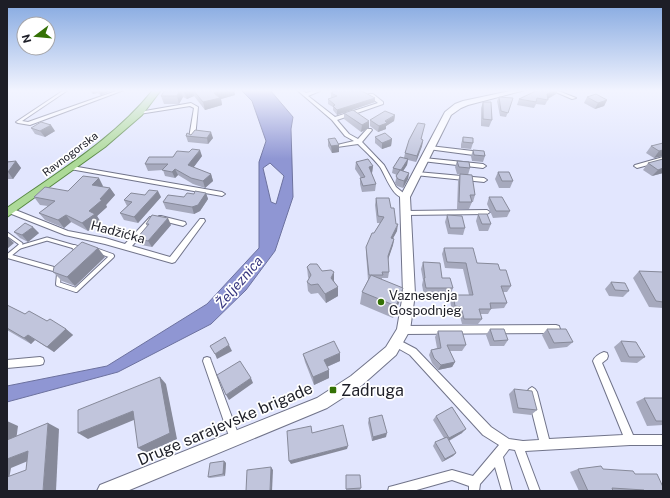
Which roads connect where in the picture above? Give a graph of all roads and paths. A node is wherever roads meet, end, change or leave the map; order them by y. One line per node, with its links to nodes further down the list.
1 (31, 113): 2 (street)
2 (58, 113)
3 (139, 113): 19 (main road, Ravnogorska)
4 (195, 113): 10 (street)
5 (327, 113): 8 (street)
6 (351, 113): 8 (street)
7 (449, 113): 13 (main road, Druge sarajevske brigade)
8 (334, 119): 11 (street)
9 (369, 130): 11 (street)
10 (192, 138)
11 (359, 142): 12 (street); 23 (street)
12 (339, 146)
13 (430, 148): 14 (street); 16 (main road, Druge sarajevske brigade)
14 (481, 154)
15 (663, 159): 18 (street)
16 (424, 160): 17 (street); 20 (main road, Druge sarajevske brigade)
17 (483, 166)
18 (637, 166)
19 (72, 168): 22 (street); 24 (main road, Ravnogorska)
20 (417, 174): 21 (street); 23 (main road, Druge sarajevske brigade)
21 (484, 180)
22 (222, 194)
23 (406, 197): 26 (main road, Druge sarajevske brigade)
24 (9, 212): 32 (street, Hadžićka)
25 (488, 212): 26 (street)
26 (406, 213): 36 (main road, Druge sarajevske brigade)
27 (202, 221): 32 (street, Hadžićka)
28 (183, 224): 32 (street)
29 (7, 234): 30 (lane)
30 (20, 247): 31 (lane); 34 (lane)
31 (88, 248)
32 (127, 248)
33 (94, 250): 34 (lane)
34 (7, 257)
35 (566, 329): 36 (street)
36 (402, 330): 37 (main road, Druge sarajevske brigade)
37 (397, 343): 43 (main road, Druge sarajevske brigade); 46 (street)
38 (604, 356): 44 (street)
39 (40, 361): 41 (street)
40 (207, 361): 43 (street)
41 (7, 364)
42 (532, 392): 48 (street)
43 (235, 439): 51 (main road, Druge sarajevske brigade)
44 (630, 440): 45 (street); 48 (street)
45 (663, 440)
46 (507, 444): 47 (street); 49 (street)
47 (518, 445): 48 (street); 55 (street)
48 (545, 445)
49 (497, 456): 50 (street); 54 (street)
50 (474, 486): 53 (street)
51 (120, 488): 52 (main road, Druge sarajevske brigade)
52 (106, 491)
53 (393, 491)
54 (507, 491)
55 (536, 491)

